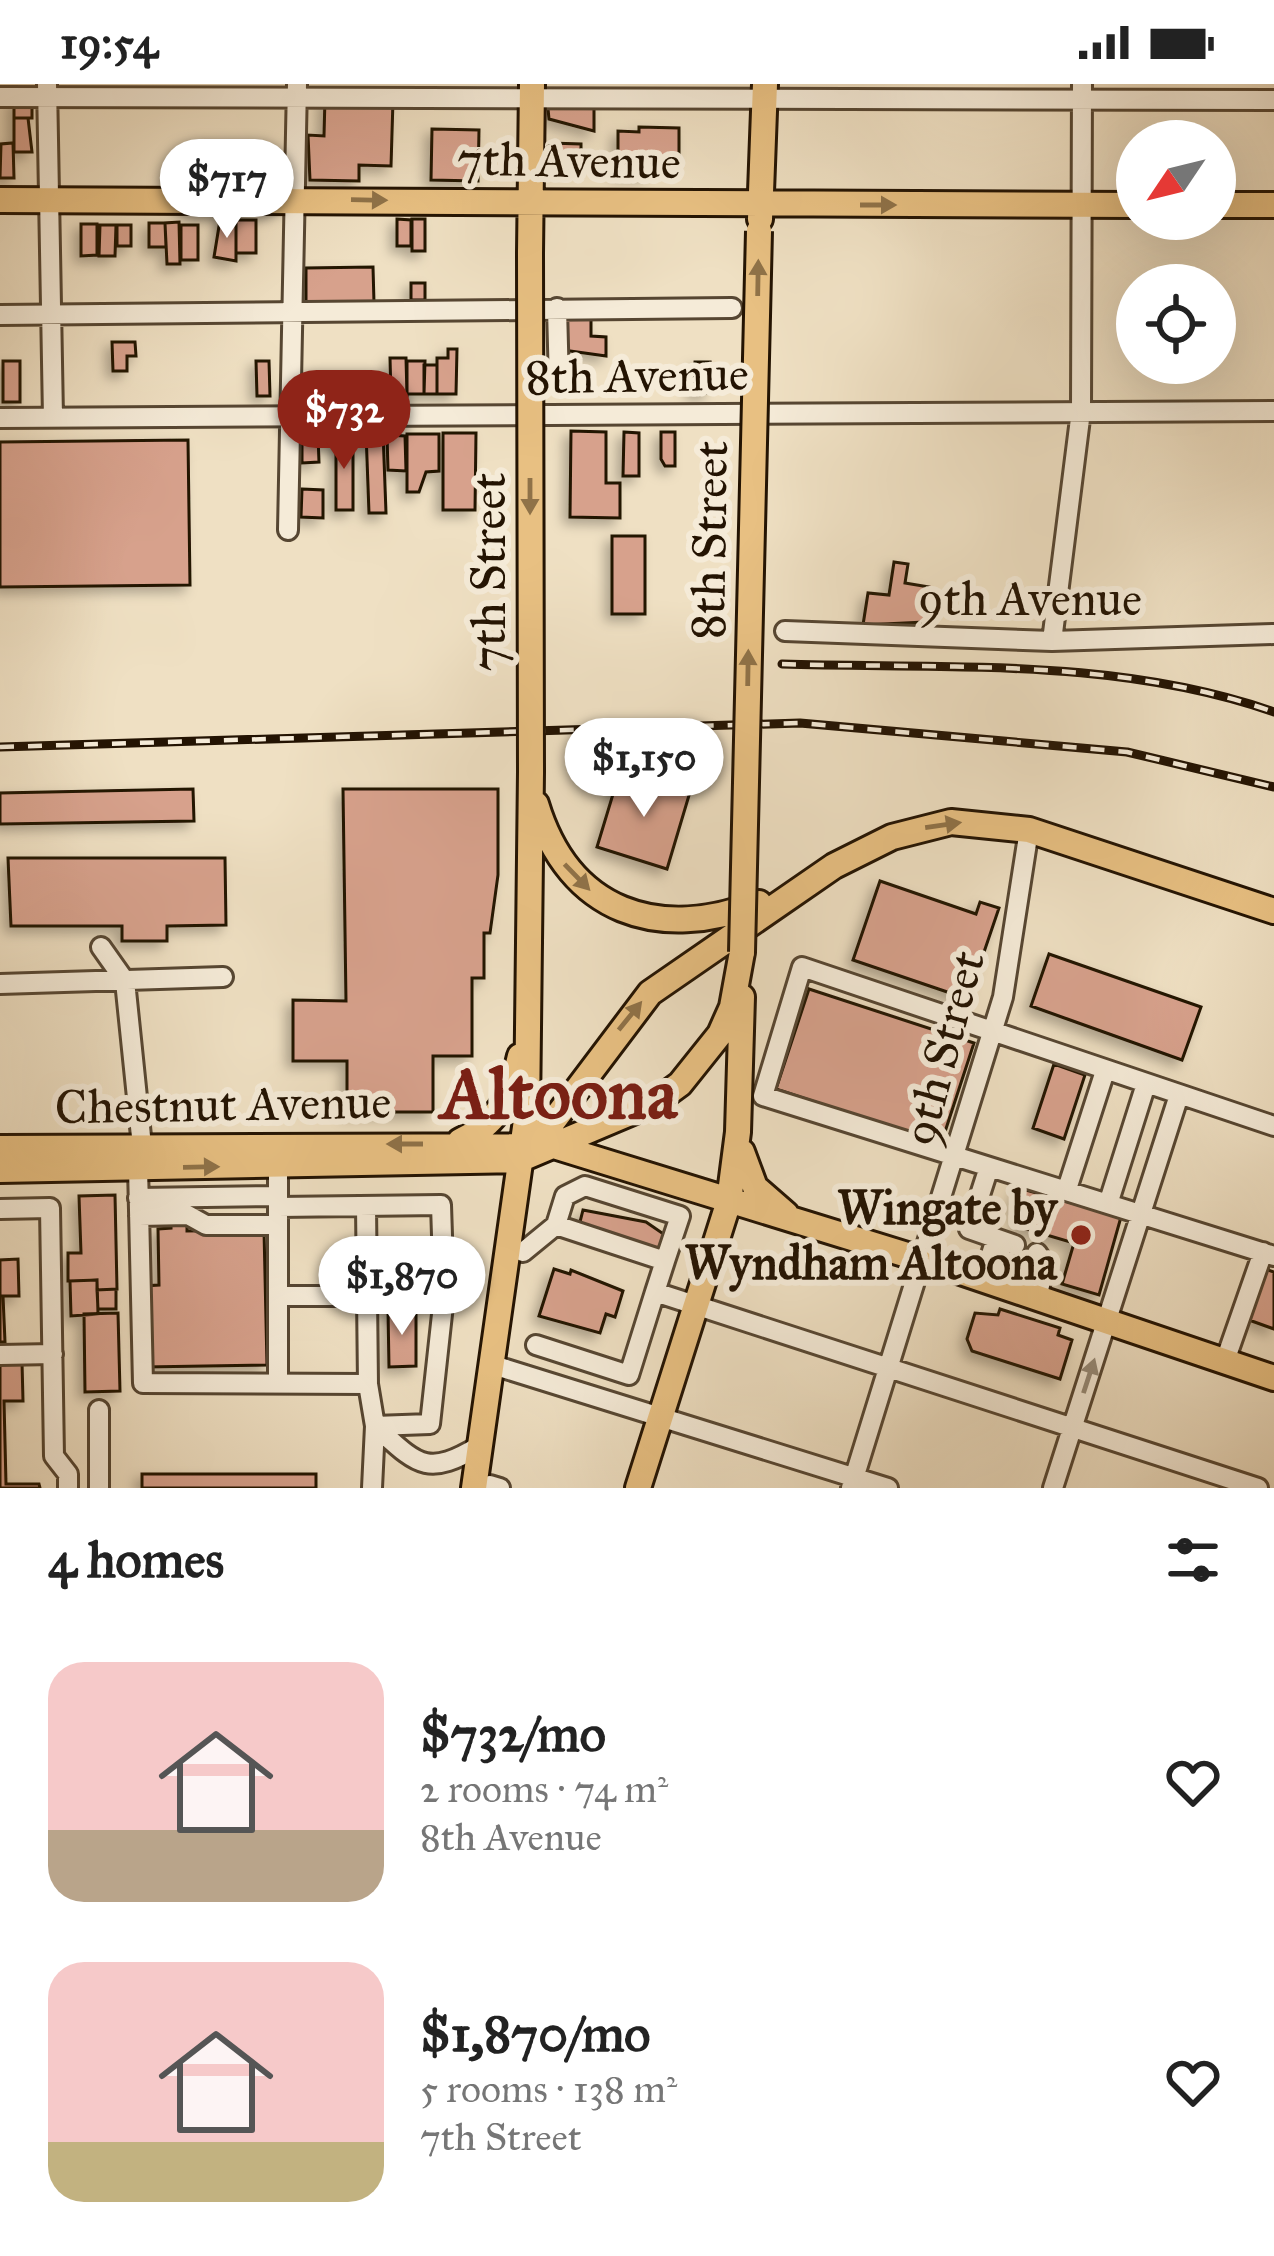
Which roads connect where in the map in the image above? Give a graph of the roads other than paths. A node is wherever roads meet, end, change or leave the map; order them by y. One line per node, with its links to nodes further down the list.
1 (297, 90): 2 (street); 4 (street); 10 (street)
2 (532, 90): 3 (street); 11 (main road, 7th Street)
3 (765, 90): 5 (street); 12 (main road, 8th Street)
4 (47, 91): 6 (street); 8 (street)
5 (1082, 92): 7 (street); 15 (street)
6 (0, 97)
7 (1274, 100)
8 (49, 198): 9 (main road, 7th Avenue); 10 (main road, 7th Avenue); 20 (street)
9 (0, 200)
10 (291, 200): 11 (main road, 7th Avenue, one-way to 11); 19 (street)
11 (530, 203): 12 (main road, 7th Avenue); 32 (main road, 7th Street, one-way to 32, bridge)
12 (760, 204): 15 (main road, 7th Avenue, one-way to 15); 37 (main road, 8th Street, one-way to 12, bridge)
13 (1236, 205): 14 (main road)
14 (1274, 205)
15 (1082, 206): 16 (main road, 7th Avenue); 23 (street)
16 (1116, 206)
17 (557, 308): 18 (street); 19 (street); 22 (street)
18 (733, 308)
19 (290, 310): 20 (street); 26 (street)
20 (51, 313): 21 (street); 25 (street)
21 (0, 315)
22 (559, 384)
23 (1081, 411): 24 (street, 8th Avenue); 26 (street, 8th Avenue); 31 (street)
24 (1274, 411)
25 (53, 417): 26 (street, 8th Avenue); 27 (street, 8th Avenue)
26 (289, 417): 28 (street)
27 (0, 418)
28 (288, 530)
29 (785, 632): 31 (street, 9th Avenue)
30 (1274, 634): 31 (street, 9th Avenue)
31 (1052, 641)
32 (531, 772): 34 (main road, one-way to 34); 41 (main road, 7th Street)
33 (1029, 830): 34 (main road, one-way to 33); 35 (main road); 42 (street, 9th Street)
34 (834, 866): 50 (main road, one-way to 34)
35 (1274, 911)
36 (101, 947): 39 (street)
37 (742, 952): 47 (main road, 8th Street); 50 (main road)
38 (223, 977): 39 (street)
39 (125, 981): 40 (street); 51 (street)
40 (0, 984)
41 (530, 989): 48 (main road); 50 (main road, 7th Street)
42 (992, 1034): 43 (street); 52 (street, 9th Street); 52 (street)
43 (1105, 1071): 44 (street); 57 (street)
44 (1146, 1084): 45 (street); 60 (street)
45 (1179, 1095): 46 (street); 65 (street)
46 (1274, 1126)
47 (738, 1132): 59 (main road, 8th Street); 67 (main road)
48 (454, 1143): 50 (main road, Chestnut Avenue); 51 (main road, Chestnut Avenue, one-way to 51)
49 (0, 1148): 51 (main road, Chestnut Avenue)
50 (533, 1150): 53 (main road, Chestnut Avenue); 56 (main road, Chestnut Avenue); 68 (main road, 7th Street); 86 (main road, 7th Street)
51 (140, 1157): 53 (main road, Chestnut Avenue, one-way to 53); 55 (main road, Chestnut Avenue); 62 (street)
52 (955, 1157): 54 (street); 72 (street, 9th Street)
53 (278, 1166): 64 (street)
54 (989, 1167): 57 (street); 73 (street)
55 (0, 1170)
56 (663, 1178): 58 (street); 59 (main road, Chestnut Avenue)
57 (1067, 1190): 60 (street)
58 (635, 1200): 66 (street); 71 (street)
59 (729, 1201): 67 (main road, Chestnut Avenue); 79 (main road, 8th Street)
60 (1108, 1202): 65 (street)
61 (366, 1206): 64 (street); 76 (street); 77 (street)
62 (139, 1207): 64 (street); 64 (street); 89 (street)
63 (0, 1209): 82 (street)
64 (278, 1209): 75 (street)
65 (1142, 1211): 70 (street); 80 (street)
66 (556, 1225): 68 (street); 71 (street)
67 (803, 1226): 72 (main road, Chestnut Avenue)
68 (523, 1252): 86 (main road, 7th Street)
69 (1036, 1253): 78 (street)
70 (1268, 1254): 84 (street)
71 (665, 1262): 74 (street)
72 (922, 1263): 73 (main road, Chestnut Avenue); 87 (street, 9th Street)
73 (983, 1279): 78 (main road, Chestnut Avenue)
74 (656, 1292): 79 (street); 85 (street)
75 (278, 1296): 77 (street); 89 (street)
76 (444, 1296): 77 (street); 94 (street)
77 (367, 1297): 90 (street)
78 (1037, 1298): 80 (main road, Chestnut Avenue)
79 (697, 1305): 87 (street); 93 (main road, 8th Street)
80 (1106, 1321): 84 (main road, Chestnut Avenue); 95 (street, one-way to 80)
81 (536, 1345): 85 (street)
82 (53, 1354): 83 (street); 99 (street)
83 (0, 1355)
84 (1225, 1361): 88 (main road, Chestnut Avenue)
85 (592, 1363): 91 (street)
86 (498, 1366): 91 (street); 96 (main road, 7th Street); 98 (main road, 7th Street)
87 (889, 1368): 95 (street); 97 (street, 9th Street)
88 (1274, 1378)
89 (278, 1383): 90 (street)
90 (368, 1384): 94 (street)
91 (581, 1392): 93 (street)
92 (99, 1410): 100 (street)
93 (660, 1417): 97 (street); 102 (main road, 8th Street)
94 (375, 1426): 96 (street); 101 (street)
95 (1072, 1428): 104 (street); 105 (street)
96 (479, 1446): 98 (main road, 7th Street)
97 (853, 1482): 103 (street)
98 (488, 1487)
99 (68, 1488)
100 (99, 1488)
101 (371, 1488)
102 (638, 1488)
103 (889, 1488)
104 (1053, 1488)
105 (1258, 1488)

